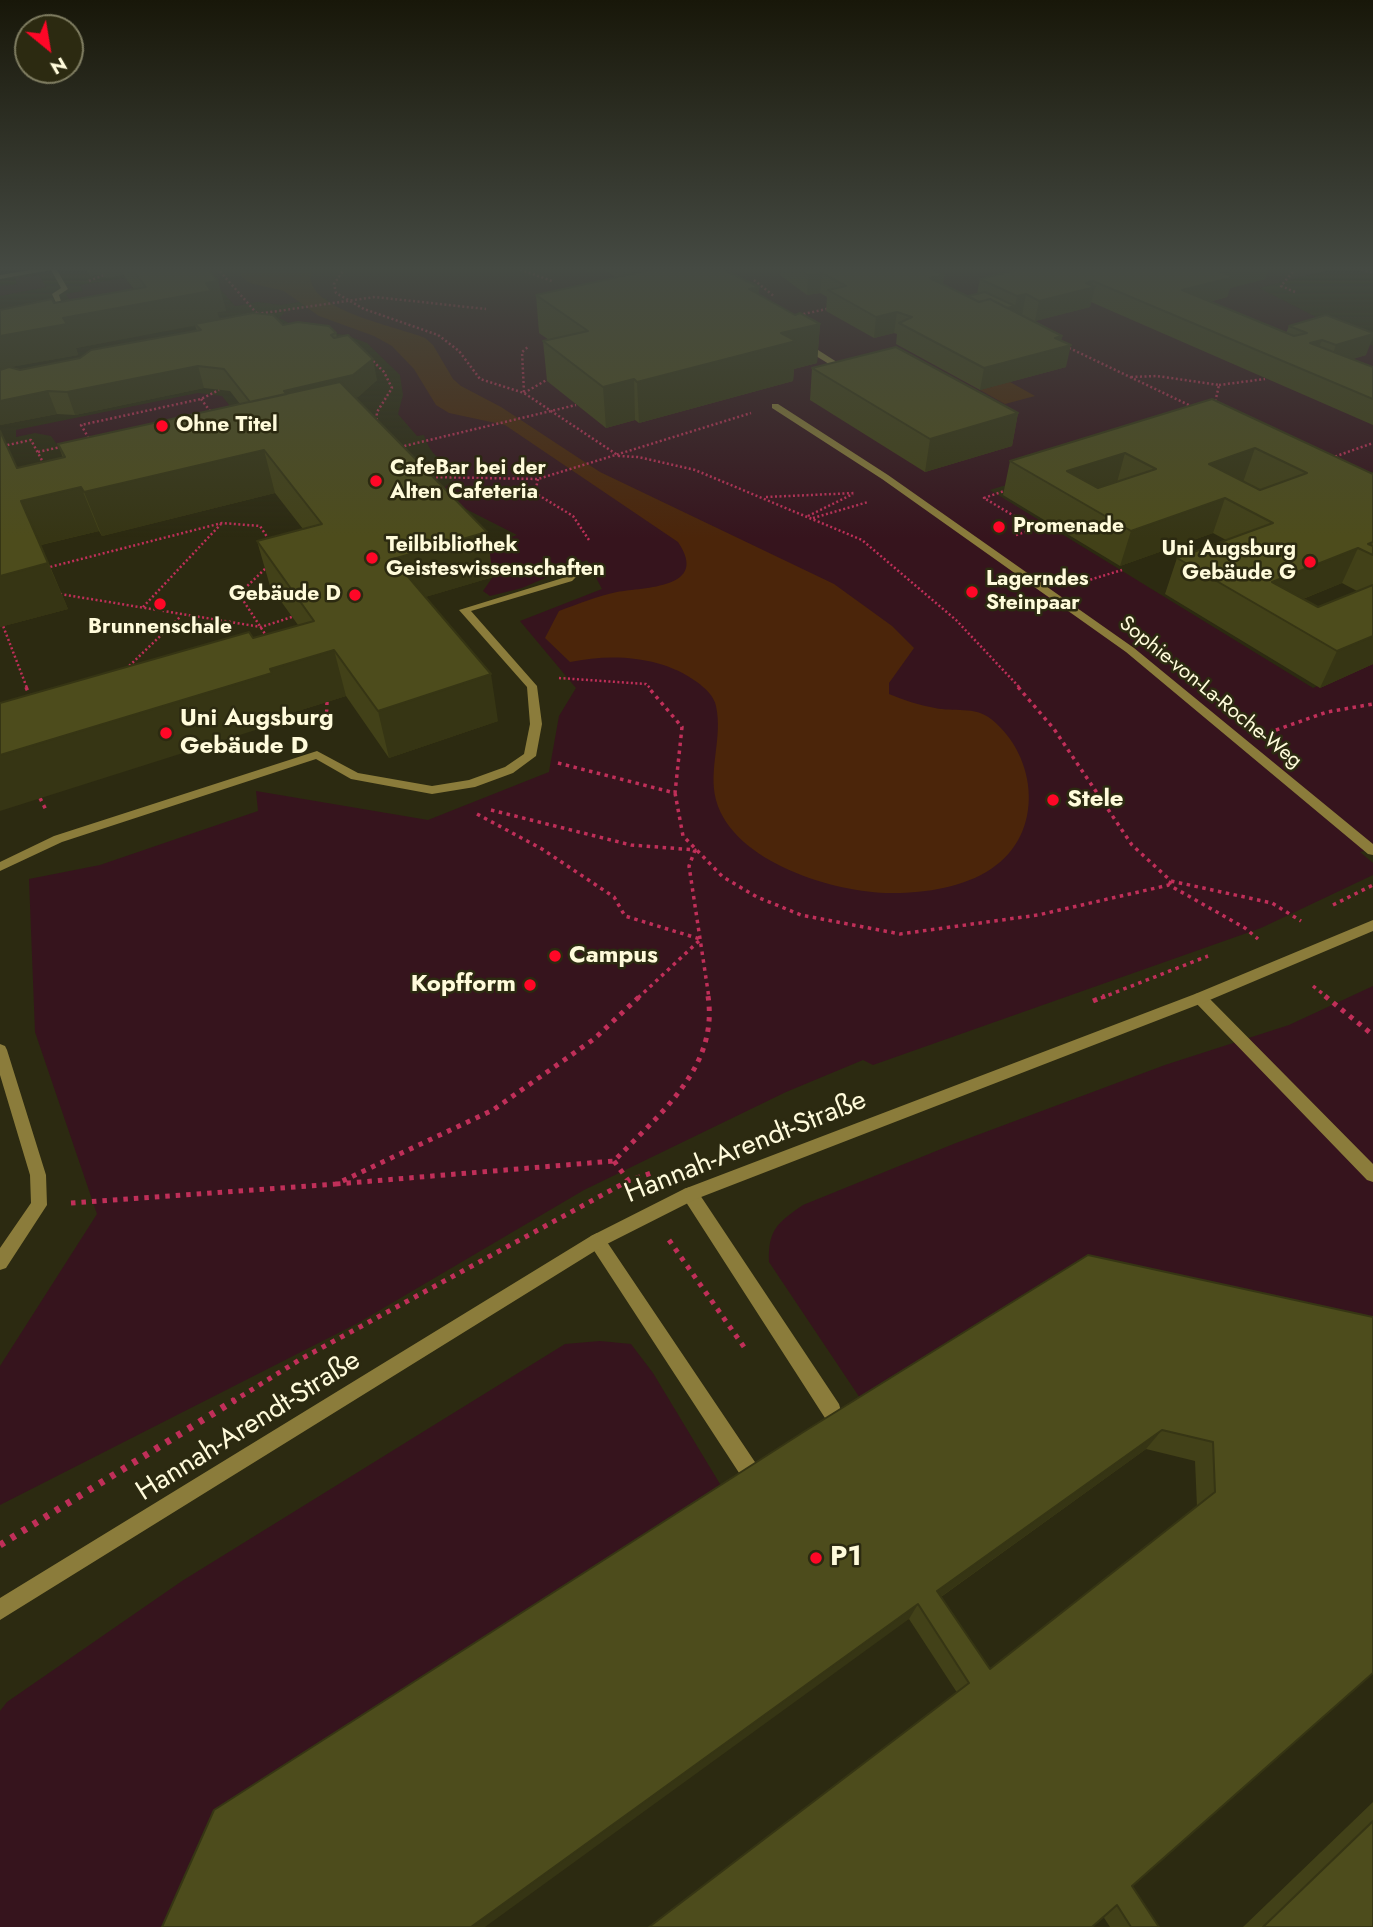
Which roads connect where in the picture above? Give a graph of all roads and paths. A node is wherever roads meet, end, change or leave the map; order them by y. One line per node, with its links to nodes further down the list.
1 (370, 358): 19 (path)
2 (464, 358): 12 (path)
3 (522, 358): 12 (path)
4 (825, 358): 7 (street)
5 (1090, 358): 8 (path)
6 (559, 376): 12 (path)
7 (855, 376)
8 (1130, 377): 10 (path); 17 (path)
9 (1265, 379): 10 (path)
10 (1219, 385): 16 (path)
11 (219, 390): 13 (path)
12 (524, 393): 26 (path)
13 (201, 399): 18 (path); 23 (path)
14 (576, 405): 24 (path, bridge)
15 (775, 406): 26 (path); 55 (street, Sophie-von-La-Roche-Weg)
16 (1214, 406)
17 (1200, 411)
18 (217, 419)
19 (382, 434)
20 (77, 443): 25 (path)
21 (1373, 443): 27 (path)
22 (3, 446): 25 (path)
23 (94, 447)
24 (390, 449)
25 (38, 452): 28 (path)
26 (619, 456): 30 (path); 32 (path)
27 (1325, 460)
28 (49, 475)
29 (423, 477): 30 (path)
30 (538, 479): 40 (path)
31 (1010, 489): 37 (path)
32 (765, 497): 34 (path); 34 (path)
33 (868, 502): 35 (path)
34 (807, 516): 35 (path)
35 (812, 518): 63 (path)
36 (222, 523): 38 (path); 41 (path); 45 (path)
37 (1036, 529)
38 (273, 546)
39 (270, 564): 42 (path)
40 (581, 566): 52 (street)
41 (39, 570)
42 (261, 573): 43 (path); 49 (path)
43 (273, 575)
44 (52, 593): 45 (path)
45 (143, 607): 47 (path)
46 (307, 612): 49 (path)
47 (181, 616): 49 (path); 51 (path)
48 (0, 618): 54 (path)
49 (261, 628): 50 (path)
50 (268, 639)
51 (125, 670)
52 (522, 675): 56 (street); 58 (path)
53 (1373, 704): 55 (path)
54 (33, 706)
55 (1242, 743): 61 (street, Sophie-von-La-Roche-Weg)
56 (530, 756): 57 (street); 58 (path)
57 (432, 790): 62 (street); 66 (path)
58 (675, 793): 60 (path)
59 (489, 809): 60 (path)
60 (695, 850): 63 (path); 66 (path)
61 (1373, 851)
62 (0, 867)
63 (1170, 883): 64 (path); 67 (path)
64 (1301, 921)
65 (1373, 925): 67 (street, Hannah-Arendt-Straße)
66 (701, 939): 71 (path); 73 (path)
67 (1284, 963): 68 (street, Hannah-Arendt-Straße); 69 (path)
68 (1200, 998): 72 (street); 74 (street, Hannah-Arendt-Straße)
69 (1373, 1035)
70 (0, 1050): 75 (street)
71 (614, 1161): 73 (path); 76 (path)
72 (1373, 1175)
73 (336, 1184): 75 (path)
74 (690, 1194): 76 (street, Hannah-Arendt-Straße); 80 (street)
75 (39, 1205): 78 (street)
76 (650, 1213): 77 (street, Hannah-Arendt-Straße); 79 (path)
77 (597, 1241): 81 (street); 82 (street, Hannah-Arendt-Straße)
78 (0, 1262)
79 (750, 1355)
80 (832, 1411)
81 (752, 1475)
82 (0, 1610)

